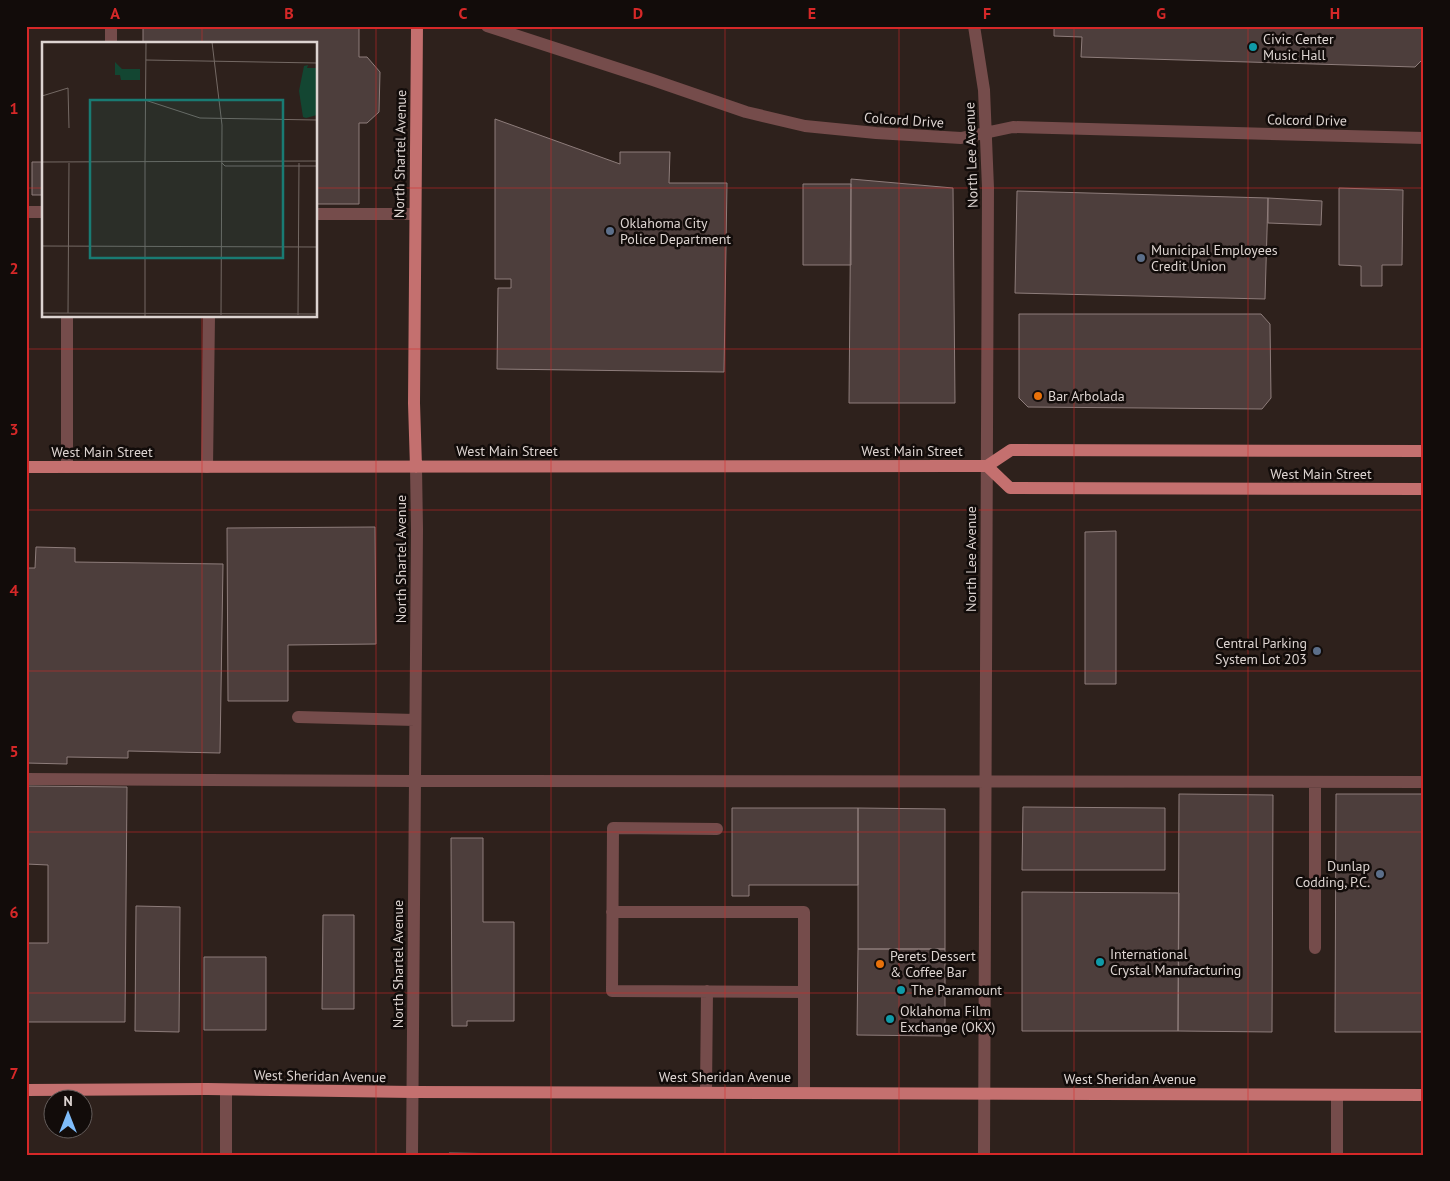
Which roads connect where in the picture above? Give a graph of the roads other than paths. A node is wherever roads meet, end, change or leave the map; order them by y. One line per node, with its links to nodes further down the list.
1 (111, 26): 5 (street)
2 (417, 26): 11 (main road, North Shartel Avenue)
3 (487, 26): 6 (street, Colcord Drive)
4 (974, 26): 6 (street, North Lee Avenue)
5 (111, 42)
6 (986, 133): 7 (street, Colcord Drive); 15 (street, North Lee Avenue)
7 (1424, 138)
8 (26, 212): 9 (street)
9 (42, 212)
10 (318, 214): 11 (street)
11 (415, 214): 19 (main road, North Shartel Avenue)
12 (67, 318): 17 (street)
13 (209, 318): 18 (street)
14 (1424, 451): 15 (main road, West Main Street)
15 (987, 466): 19 (main road, West Main Street); 20 (main road, West Main Street); 27 (street, North Lee Avenue)
16 (26, 467): 17 (main road, West Main Street)
17 (67, 467): 18 (main road, West Main Street)
18 (208, 467): 19 (main road, West Main Street)
19 (416, 467): 22 (street, North Shartel Avenue)
20 (1424, 489)
21 (298, 717): 22 (street)
22 (415, 720): 24 (street, North Shartel Avenue)
23 (26, 779): 24 (street)
24 (414, 782): 27 (street); 35 (street, North Shartel Avenue)
25 (1316, 782): 26 (street); 27 (street); 30 (street)
26 (1424, 782)
27 (985, 783): 38 (street, North Lee Avenue)
28 (717, 829): 29 (street)
29 (612, 912): 31 (street); 32 (street)
30 (1316, 948)
31 (707, 992): 32 (street); 36 (street)
32 (804, 992): 37 (street)
33 (26, 1090): 34 (main road, West Sheridan Avenue)
34 (226, 1090): 35 (main road, West Sheridan Avenue); 41 (street)
35 (412, 1092): 36 (main road, West Sheridan Avenue); 42 (street, North Shartel Avenue)
36 (706, 1092): 37 (main road, West Sheridan Avenue)
37 (804, 1092): 38 (main road, West Sheridan Avenue)
38 (985, 1093): 39 (main road, West Sheridan Avenue); 43 (street, North Lee Avenue)
39 (1337, 1095): 40 (main road, West Sheridan Avenue); 44 (street)
40 (1424, 1095)
41 (226, 1155)
42 (412, 1155)
43 (984, 1155)
44 (1337, 1155)

